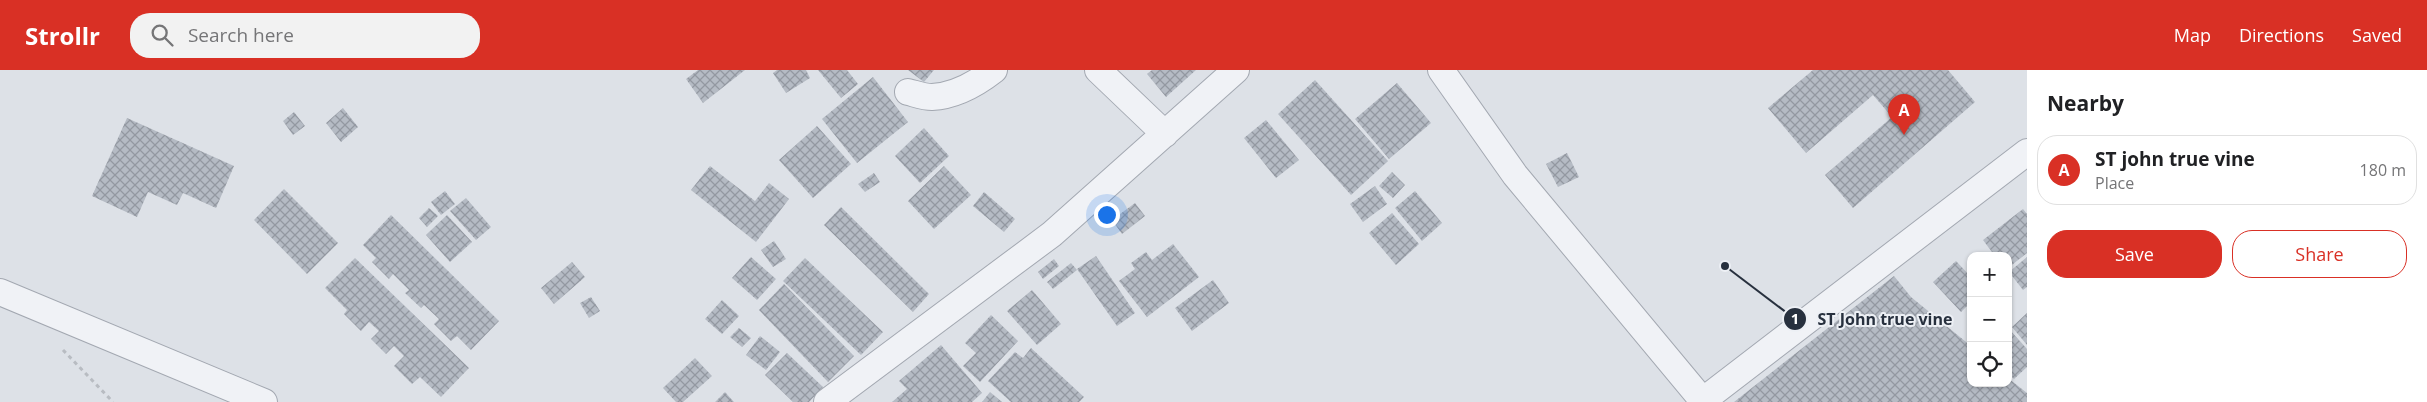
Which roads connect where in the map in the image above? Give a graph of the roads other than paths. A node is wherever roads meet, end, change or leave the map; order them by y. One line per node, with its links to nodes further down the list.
1 (994, 70): 5 (street)
2 (1098, 70): 6 (street)
3 (1236, 70): 6 (street)
4 (1441, 70): 9 (street)
5 (908, 92)
6 (1164, 134): 11 (street)
7 (2027, 152): 9 (street)
8 (0, 292): 10 (street)
9 (1702, 401)
10 (264, 402)
11 (827, 402)

